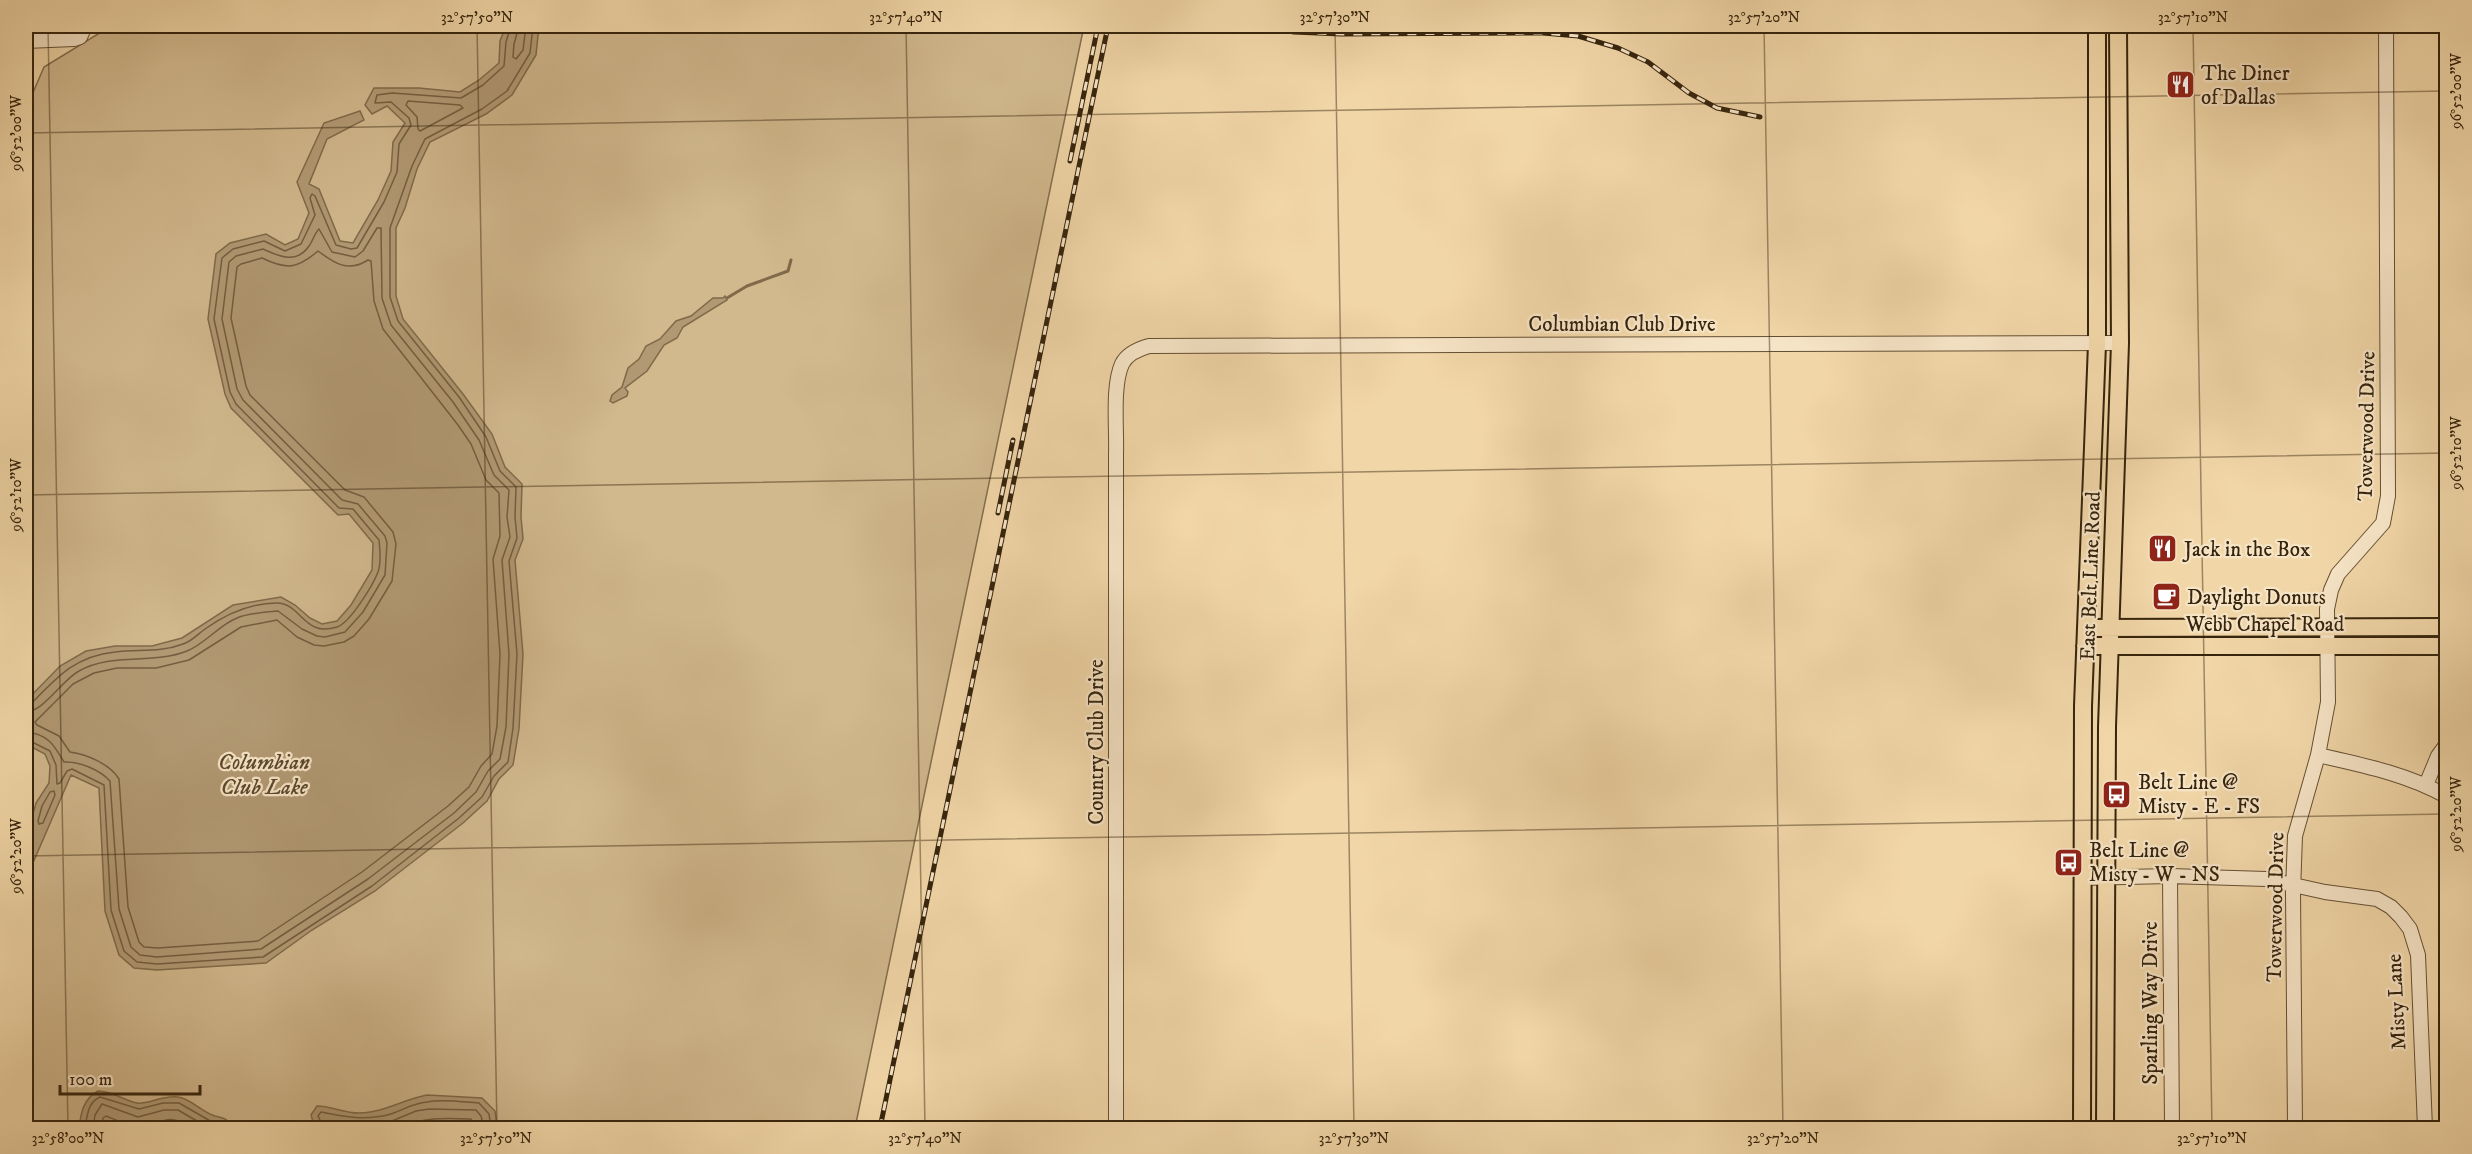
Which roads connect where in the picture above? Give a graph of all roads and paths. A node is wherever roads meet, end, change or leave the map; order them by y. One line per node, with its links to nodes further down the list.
1 (85, 26): 5 (street)
2 (2097, 26): 6 (main road, East Belt Line Road)
3 (2118, 26): 7 (main road, East Belt Line Road)
4 (2386, 26): 11 (street, Towerwood Drive)
5 (26, 41)
6 (2098, 62): 7 (main road); 9 (main road, East Belt Line Road)
7 (2118, 63): 8 (main road, East Belt Line Road)
8 (2120, 343): 9 (street, Columbian Club Drive); 15 (main road, East Belt Line Road)
9 (2097, 344): 10 (street, Columbian Club Drive); 13 (main road, East Belt Line Road)
10 (1128, 357): 29 (street, Country Club Drive)
11 (2326, 627): 12 (main road, Webb Chapel Road); 14 (main road, Webb Chapel Road); 17 (street, Towerwood Drive)
12 (2446, 627)
13 (2086, 628): 15 (main road, Webb Chapel Road); 16 (main road, East Belt Line Road)
14 (2181, 628): 15 (main road, Webb Chapel Road); 19 (main road)
15 (2111, 629): 20 (main road, East Belt Line Road)
16 (2085, 646): 20 (main road, Webb Chapel Road); 26 (main road, East Belt Line Road)
17 (2328, 646): 18 (main road, Webb Chapel Road); 19 (main road, Webb Chapel Road); 22 (street, Towerwood Drive)
18 (2446, 646)
19 (2181, 647): 20 (main road, Webb Chapel Road)
20 (2110, 648): 27 (main road, East Belt Line Road)
21 (2446, 745): 23 (street)
22 (2318, 755): 23 (street); 28 (street, Towerwood Drive)
23 (2426, 785): 24 (street)
24 (2446, 796)
25 (2170, 876): 27 (street, Misty Lane); 28 (street, Misty Lane); 32 (street, Sparling Way Drive)
26 (2082, 878): 27 (street, Misty Lane); 30 (main road, East Belt Line Road)
27 (2105, 878): 31 (main road, East Belt Line Road)
28 (2293, 884): 33 (street, Towerwood Drive); 34 (street, Misty Lane)
29 (1116, 1128)
30 (2082, 1128)
31 (2105, 1128)
32 (2172, 1128)
33 (2295, 1128)
34 (2425, 1128)

